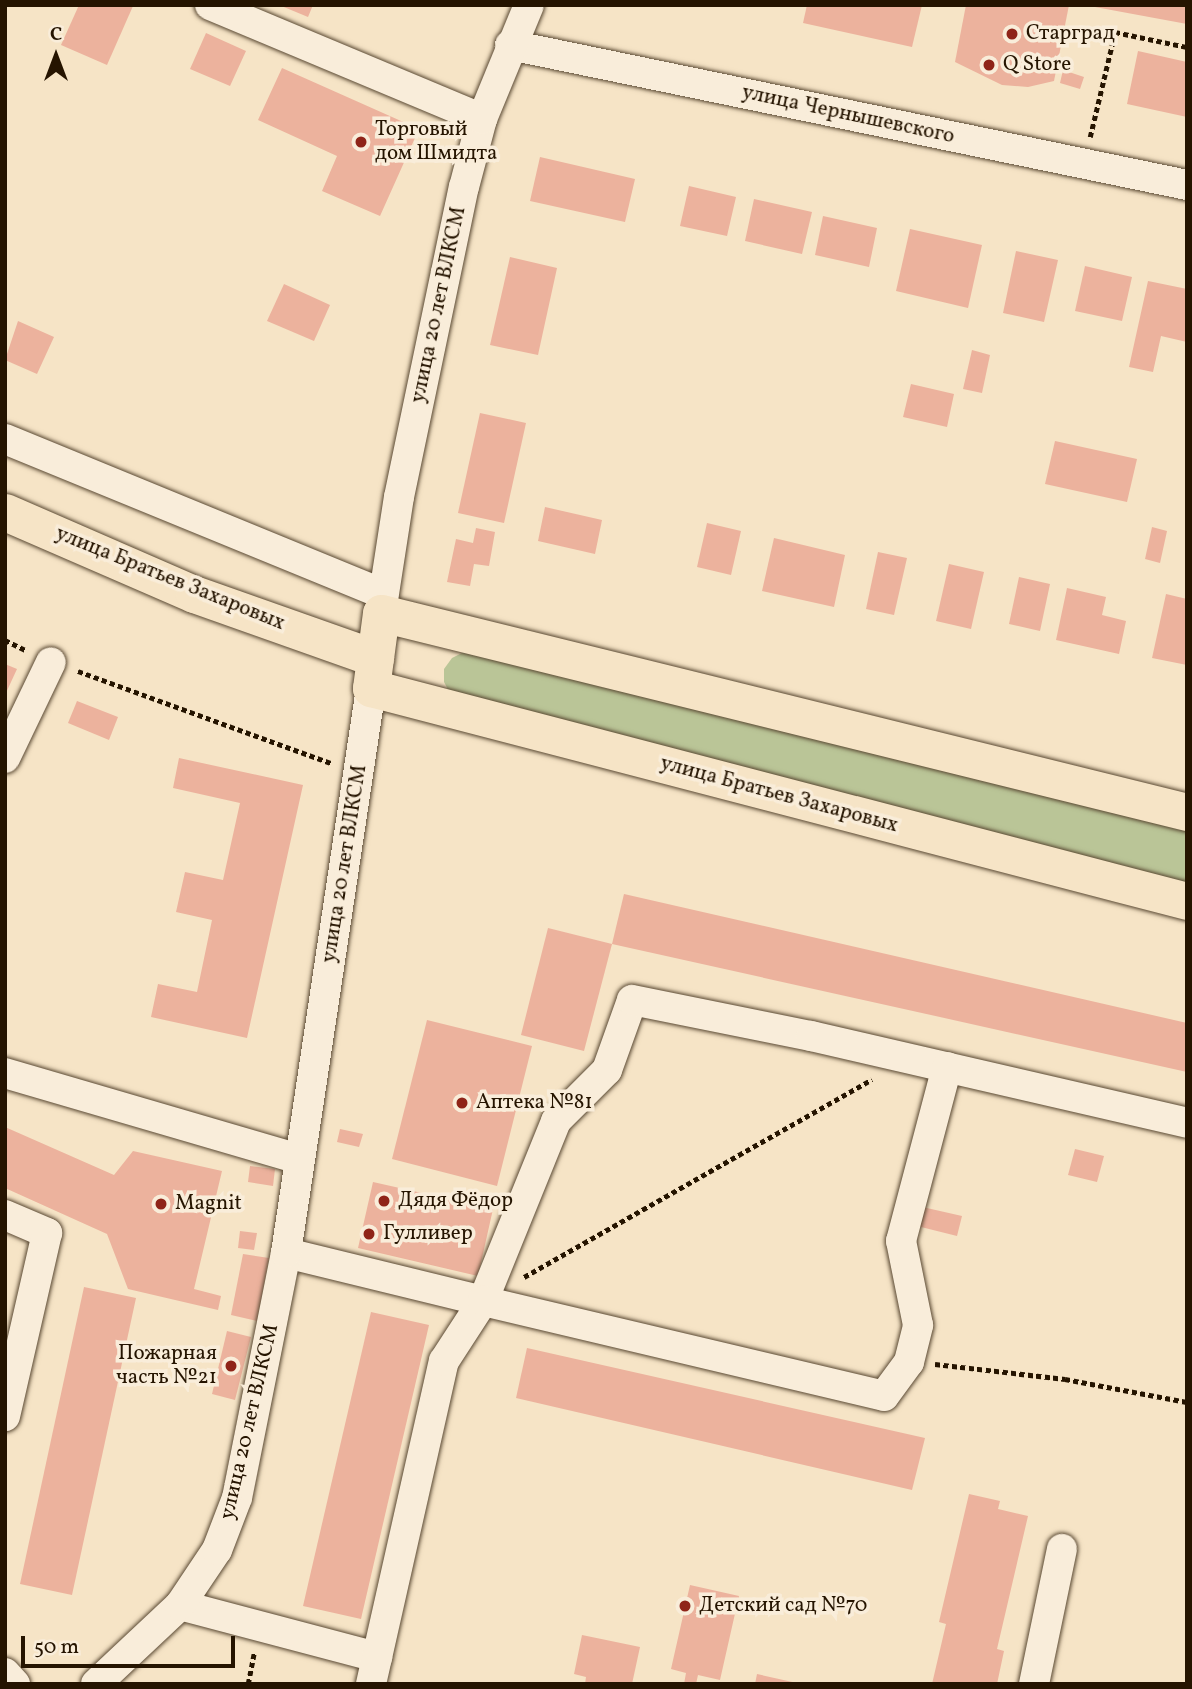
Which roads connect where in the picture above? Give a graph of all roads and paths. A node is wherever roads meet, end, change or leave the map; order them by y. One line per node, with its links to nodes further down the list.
1 (210, 5): 5 (street)
2 (529, 5): 3 (street, улица 20 лет ВЛКСМ)
3 (510, 45): 5 (street, улица 20 лет ВЛКСМ); 6 (street, улица Чернышевского)
4 (1187, 47): 6 (path)
5 (482, 119): 10 (street, улица 20 лет ВЛКСМ)
6 (1084, 163): 7 (street, улица Чернышевского)
7 (1187, 185)
8 (5, 439): 10 (street)
9 (5, 512): 13 (main road, улица Братьев Захаровых)
10 (382, 604): 13 (main road, улица 20 лет ВЛКСМ); 16 (main road)
11 (5, 640): 12 (path)
12 (51, 662): 14 (street); 15 (path)
13 (373, 673): 15 (street, улица 20 лет ВЛКСМ); 17 (main road, улица Братьев Захаровых)
14 (5, 758)
15 (360, 774): 22 (street, улица 20 лет ВЛКСМ)
16 (1187, 812)
17 (1187, 901)
18 (910, 1058): 19 (street); 25 (path); 25 (street)
19 (947, 1067): 21 (street); 26 (street)
20 (5, 1073): 22 (street)
21 (1187, 1123)
22 (299, 1159): 24 (street, улица 20 лет ВЛКСМ)
23 (5, 1215): 28 (street)
24 (286, 1253): 25 (street); 30 (street, улица 20 лет ВЛКСМ)
25 (483, 1301): 26 (street); 31 (street)
26 (909, 1362): 27 (path)
27 (1187, 1402)
28 (5, 1416)
29 (1062, 1549): 35 (street)
30 (180, 1605): 31 (street); 34 (street, улица 20 лет ВЛКСМ)
31 (374, 1670)
32 (5, 1673): 33 (street)
33 (15, 1684)
34 (96, 1684)
35 (1034, 1684)

